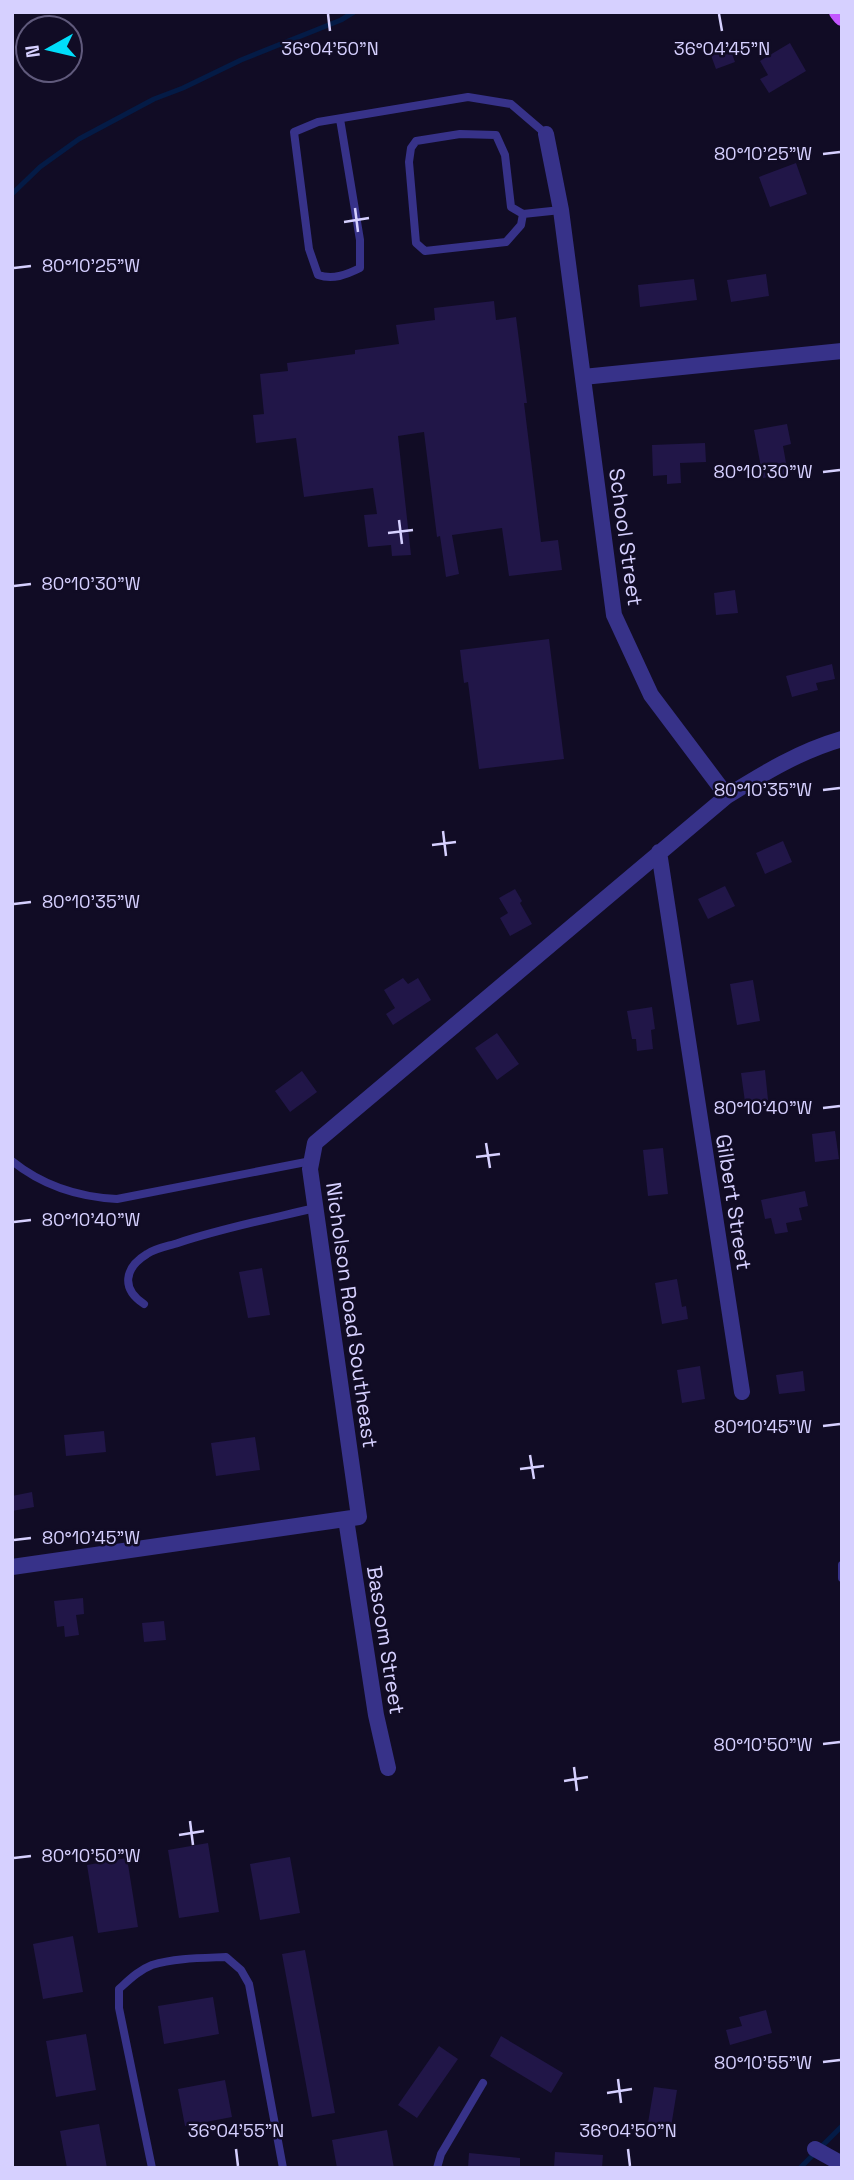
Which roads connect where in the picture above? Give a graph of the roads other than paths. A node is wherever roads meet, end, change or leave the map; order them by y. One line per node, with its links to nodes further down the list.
1 (838, 12): 2 (main road)
2 (842, 18)
3 (340, 119): 3 (lane); 4 (lane)
4 (546, 134): 5 (street, School Street)
5 (561, 210): 6 (lane); 8 (street, School Street)
6 (523, 214): 6 (lane)
7 (842, 351): 8 (street)
8 (583, 377): 10 (street, School Street)
9 (842, 739): 10 (street, Nicholson Road Southeast)
10 (727, 796): 11 (street, Nicholson Road Southeast)
11 (659, 852): 13 (street, Nicholson Road Southeast); 16 (street, Gilbert Street)
12 (12, 1161): 13 (lane)
13 (311, 1161): 14 (street, Nicholson Road Southeast)
14 (315, 1208): 15 (lane); 17 (street, Nicholson Road Southeast)
15 (144, 1304)
16 (742, 1392)
17 (345, 1519): 19 (street); 21 (street, Bascom Street)
18 (842, 1565): 20 (lane)
19 (12, 1567)
20 (842, 1578)
21 (388, 1768)
22 (483, 2083): 27 (lane)
23 (815, 2149): 24 (street)
24 (842, 2164)
25 (152, 2168): 26 (lane)
26 (283, 2168)
27 (437, 2168)

